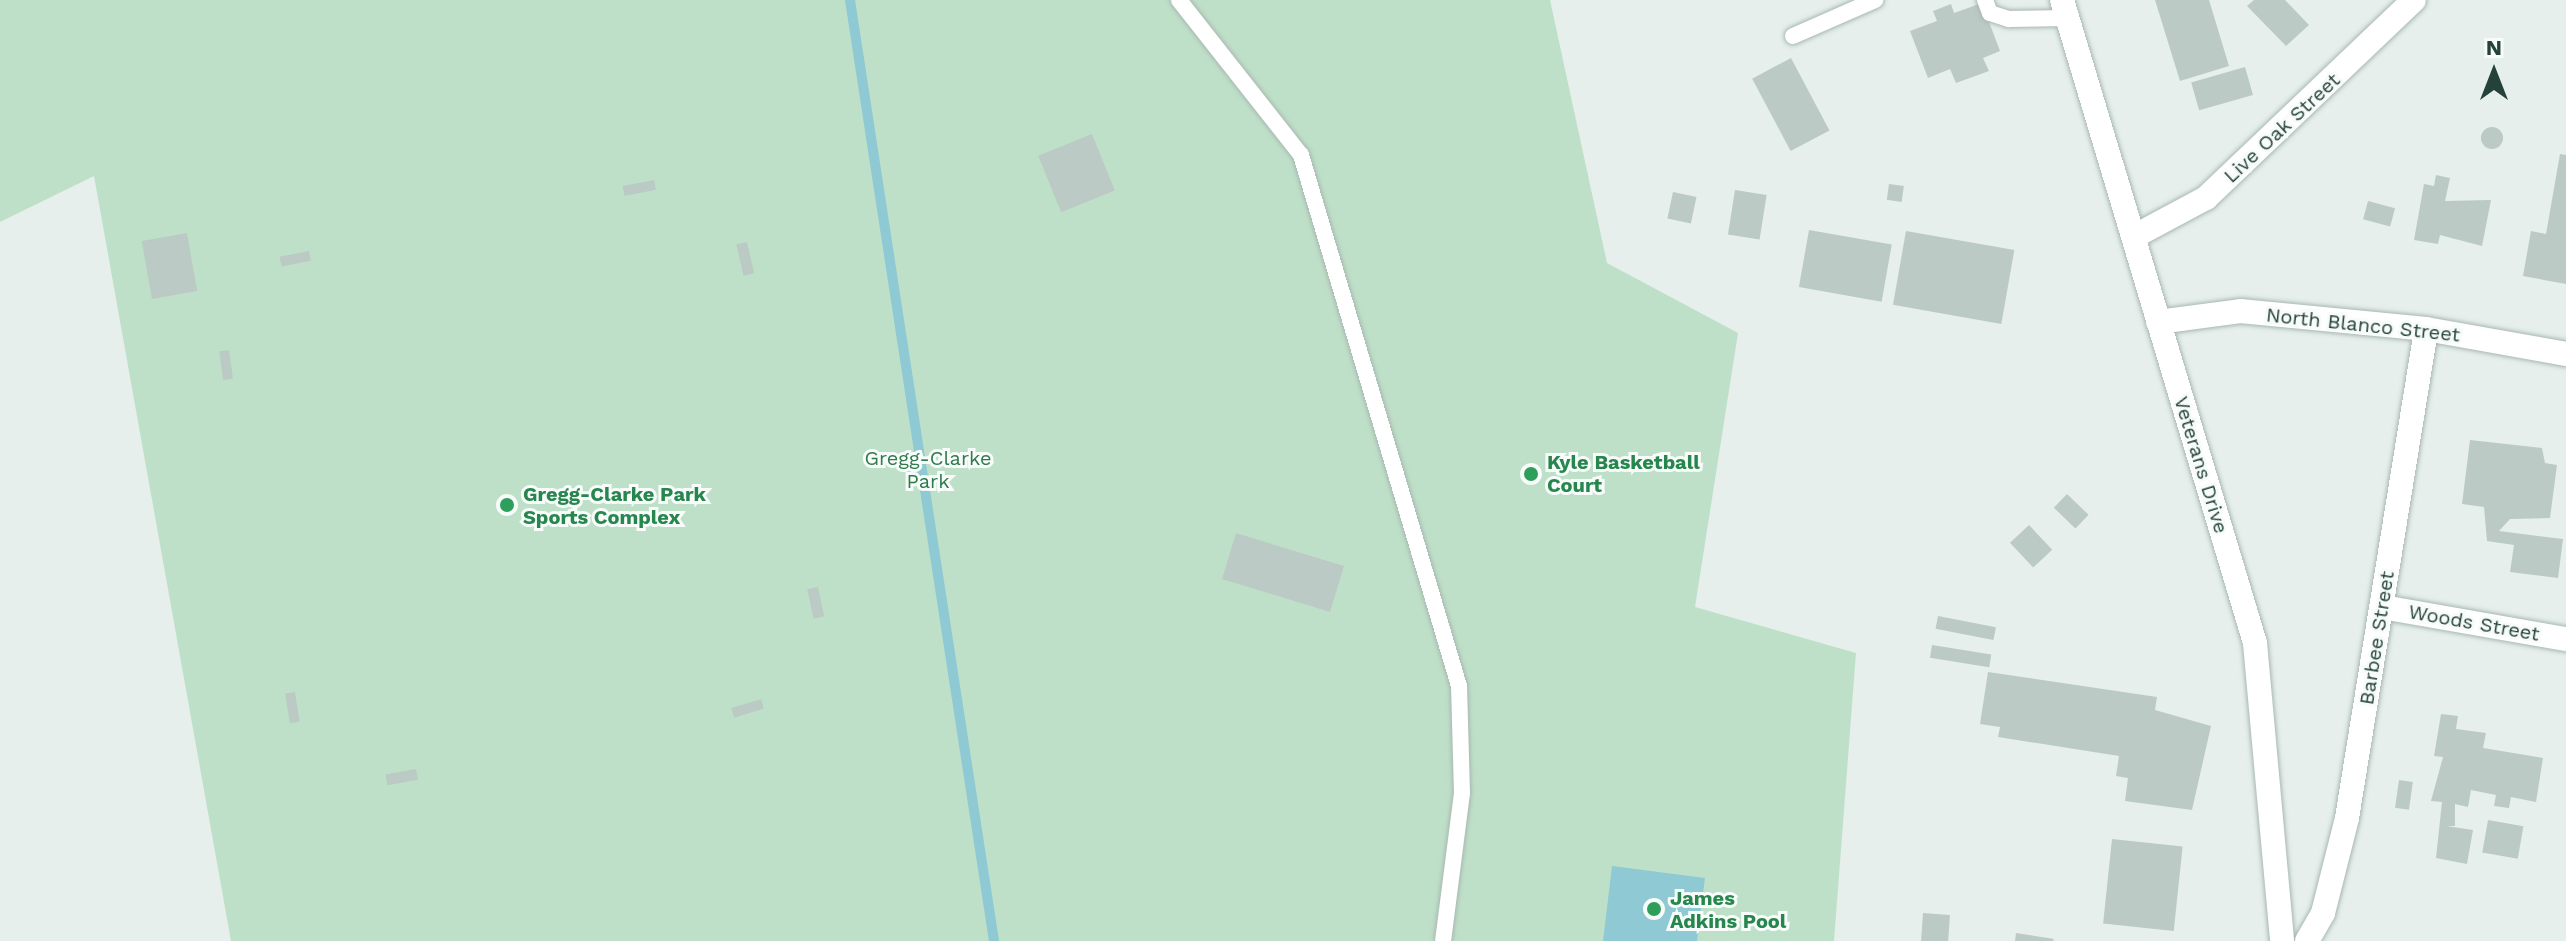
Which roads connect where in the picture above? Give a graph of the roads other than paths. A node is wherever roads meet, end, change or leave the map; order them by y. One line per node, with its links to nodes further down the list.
1 (1179, 0): 13 (lane)
2 (1875, 0): 6 (lane)
3 (1985, 0): 5 (lane)
4 (2414, 0): 7 (street, Live Oak Street)
5 (2065, 9): 7 (street, Veterans Drive)
6 (1793, 36)
7 (2135, 236): 8 (street, Veterans Drive)
8 (2158, 322): 9 (street, North Blanco Street); 14 (street, Veterans Drive)
9 (2426, 329): 10 (street, North Blanco Street); 11 (street, Barbee Street)
10 (2566, 354)
11 (2382, 607): 12 (street, Woods Street); 15 (street, Barbee Street)
12 (2566, 639)
13 (1443, 941)
14 (2282, 941)
15 (2307, 941)

